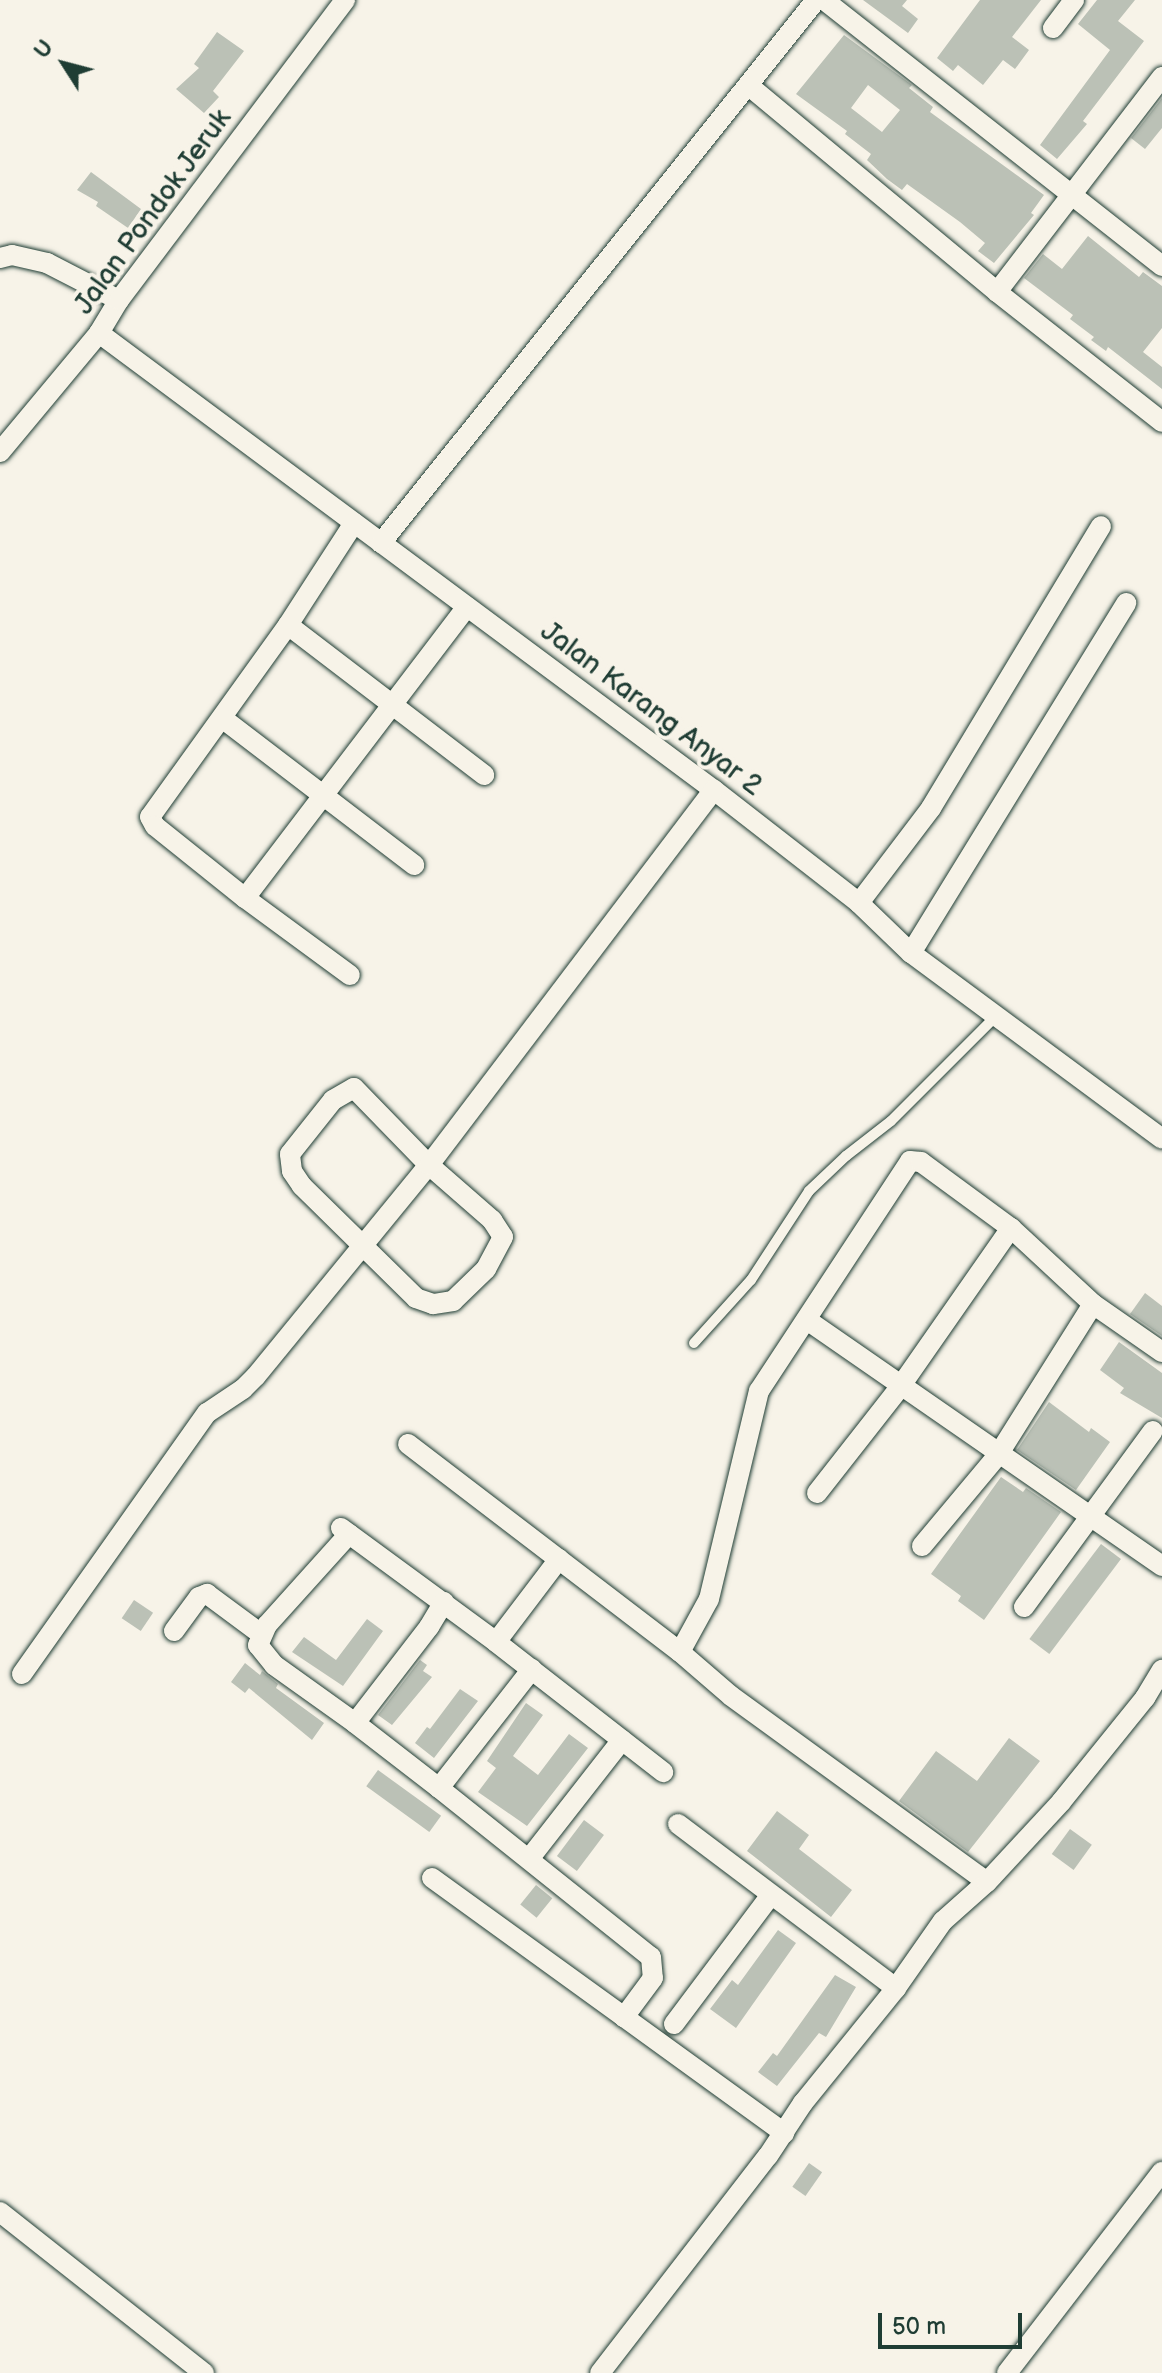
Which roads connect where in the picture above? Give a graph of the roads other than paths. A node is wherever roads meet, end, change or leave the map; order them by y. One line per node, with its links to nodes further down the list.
1 (345, 0): 12 (street, Jalan Pondok Jeruk)
2 (816, 0): 7 (street)
3 (824, 0): 8 (street)
4 (1074, 0): 5 (street)
5 (1053, 28)
6 (1162, 77): 8 (street)
7 (748, 85): 11 (street); 18 (street)
8 (1071, 196): 10 (street); 11 (street)
9 (0, 258): 12 (street)
10 (1162, 266)
11 (997, 292): 14 (street)
12 (119, 300): 13 (street, Jalan Pondok Jeruk)
13 (99, 333): 15 (street, Jalan Pondok Jeruk); 16 (street, Jalan Karang Anyar 2)
14 (1162, 422)
15 (0, 452)
16 (354, 523): 18 (street, Jalan Karang Anyar 2); 21 (street)
17 (1101, 526): 29 (street)
18 (381, 543): 20 (street, Jalan Karang Anyar 2)
19 (1126, 603): 30 (street)
20 (467, 607): 22 (street); 25 (street, Jalan Karang Anyar 2)
21 (288, 625): 22 (street); 23 (street)
22 (392, 705): 24 (street); 26 (street)
23 (222, 718): 26 (street); 28 (street)
24 (484, 775)
25 (714, 790): 29 (street, Jalan Karang Anyar 2); 34 (street)
26 (323, 795): 27 (street); 28 (street)
27 (414, 865)
28 (245, 898): 31 (street)
29 (859, 903): 30 (street, Jalan Karang Anyar 2)
30 (911, 953): 32 (street, Jalan Karang Anyar 2)
31 (350, 975)
32 (996, 1016): 33 (street, Jalan Karang Anyar 2); 39 (lane)
33 (1162, 1139)
34 (429, 1165): 36 (street); 36 (street); 36 (street)
35 (1011, 1228): 37 (street); 38 (street); 41 (street)
36 (363, 1246): 58 (street)
37 (1093, 1304): 40 (street); 44 (street)
38 (807, 1320): 41 (street); 55 (street)
39 (694, 1343)
40 (1162, 1352)
41 (900, 1387): 44 (street); 45 (street)
42 (1153, 1431): 46 (street)
43 (408, 1444): 48 (street)
44 (998, 1455): 46 (street); 47 (street)
45 (817, 1493)
46 (1091, 1516): 49 (street); 51 (street)
47 (922, 1546)
48 (559, 1559): 54 (street); 55 (street)
49 (1162, 1566)
50 (444, 1602): 53 (street); 54 (street); 59 (street)
51 (1024, 1607)
52 (174, 1631): 53 (street)
53 (261, 1634): 59 (street)
54 (496, 1642): 56 (street)
55 (680, 1652): 66 (street)
56 (532, 1669): 60 (street); 62 (street)
57 (1162, 1670): 66 (street)
58 (22, 1674)
59 (355, 1723): 62 (street)
60 (622, 1740): 61 (street); 64 (street)
61 (663, 1772)
62 (439, 1788): 64 (street)
63 (678, 1824): 67 (street)
64 (529, 1859): 69 (street)
65 (432, 1878): 69 (street)
66 (987, 1882): 68 (street)
67 (771, 1895): 68 (street); 70 (street)
68 (896, 1988): 71 (street)
69 (624, 2017): 71 (street)
70 (674, 2024)
71 (784, 2133): 75 (street)
72 (1162, 2172): 76 (street)
73 (0, 2212): 74 (street)
74 (204, 2373)
75 (600, 2373)
76 (1007, 2373)

